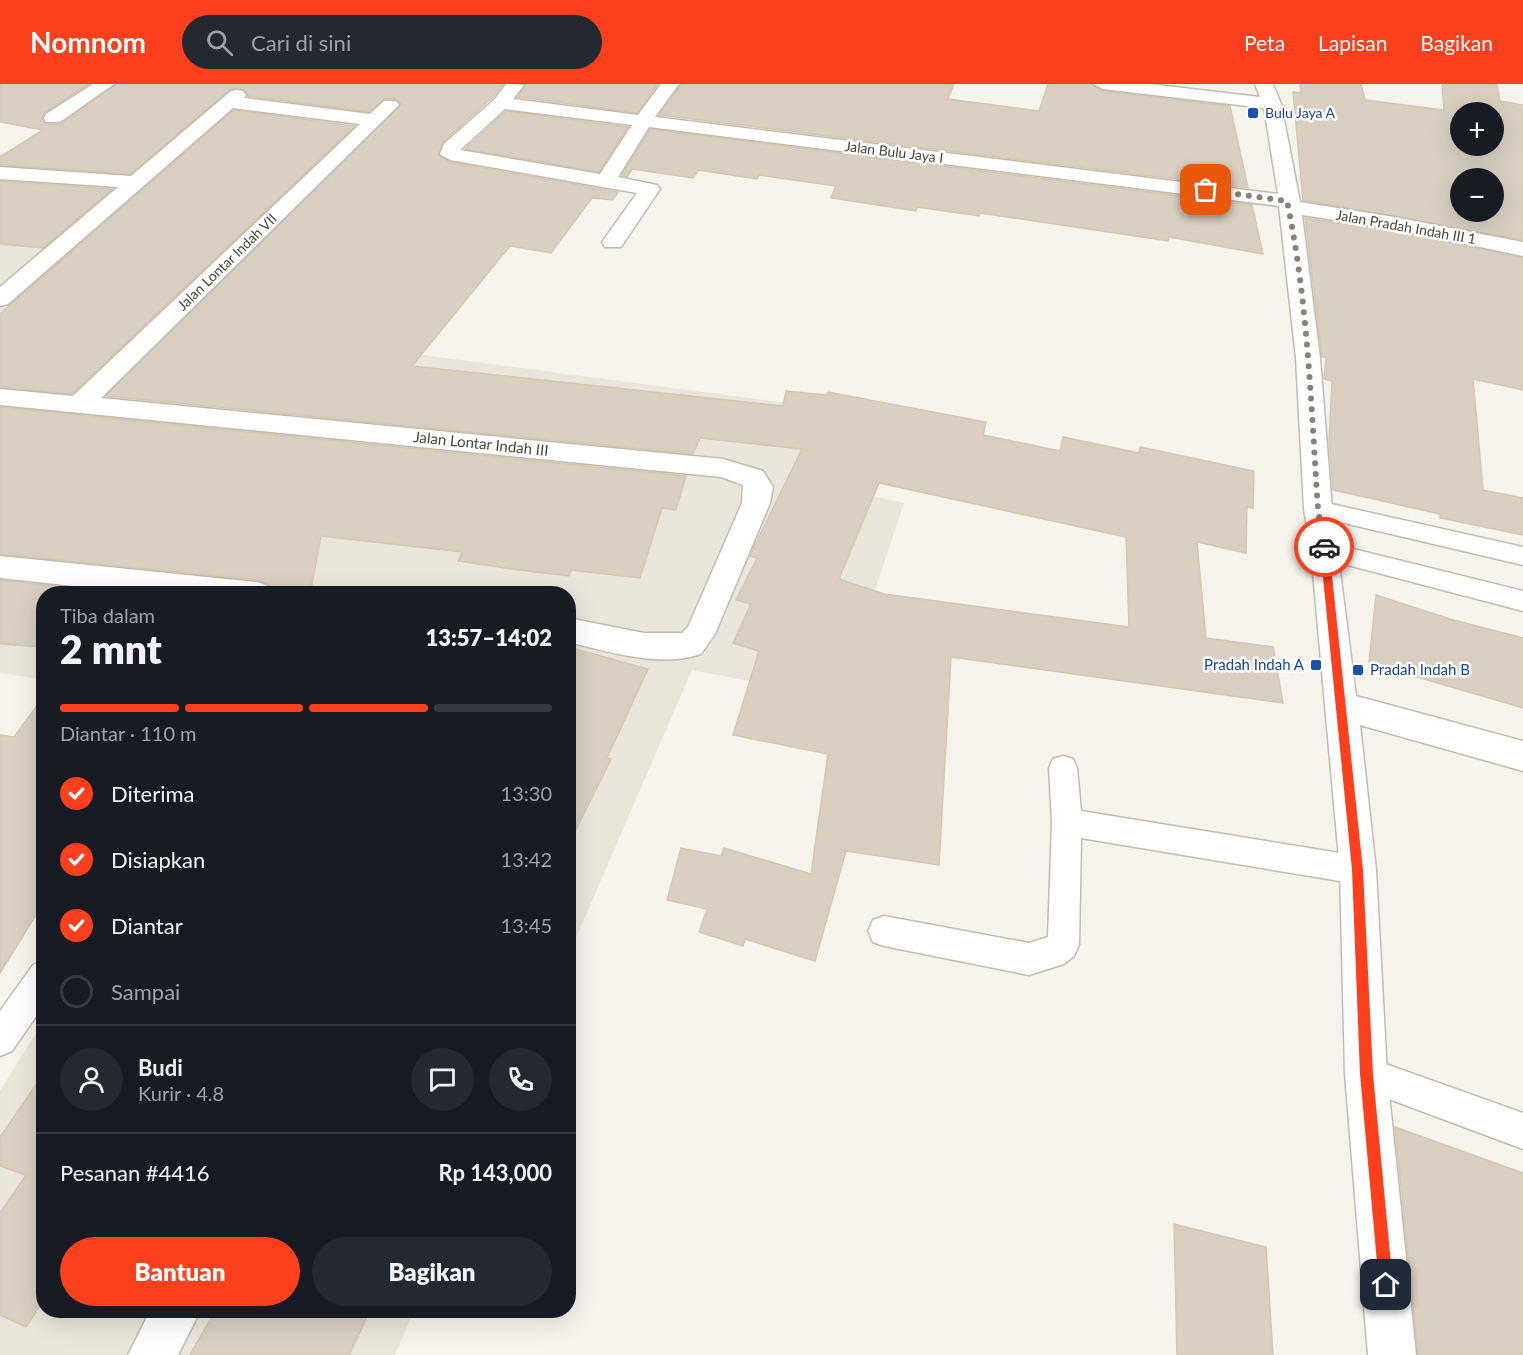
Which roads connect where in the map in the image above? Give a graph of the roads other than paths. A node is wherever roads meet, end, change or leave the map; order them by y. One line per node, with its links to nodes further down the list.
1 (105, 84): 7 (street)
2 (516, 84): 6 (street)
3 (670, 84): 8 (street)
4 (1103, 84): 5 (street)
5 (1268, 94): 12 (street)
6 (501, 103): 8 (street, Jalan Bulu Jaya I); 11 (street)
7 (53, 118)
8 (645, 121): 11 (street); 12 (street, Jalan Bulu Jaya I)
9 (0, 173): 10 (street)
10 (136, 182): 16 (street, Jalan Lontar Indah VII); 19 (street, Jalan Lontar Indah VII)
11 (605, 182): 13 (street)
12 (1288, 204): 14 (street, Jalan Pradah Indah III 1); 20 (street)
13 (613, 242)
14 (1523, 249)
15 (0, 272): 16 (street)
16 (28, 275): 17 (street, Jalan Lontar Indah VII)
17 (0, 299)
18 (0, 397): 19 (street, Jalan Lontar Indah III)
19 (80, 404): 26 (street, Jalan Lontar Indah III)
20 (1318, 509): 21 (street); 22 (lane)
21 (1325, 551): 25 (lane); 27 (street)
22 (1523, 556)
23 (0, 567): 24 (street)
24 (181, 586)
25 (1523, 602)
26 (576, 632)
27 (1341, 706): 28 (street); 31 (street)
28 (1523, 756)
29 (1063, 768): 30 (lane)
30 (1067, 822): 31 (lane); 32 (lane)
31 (1358, 870): 35 (street)
32 (884, 931)
33 (36, 987): 34 (lane)
34 (0, 1039)
35 (1366, 1074): 36 (lane); 39 (street)
36 (1523, 1131)
37 (172, 1318): 38 (street)
38 (152, 1355)
39 (1392, 1355)

